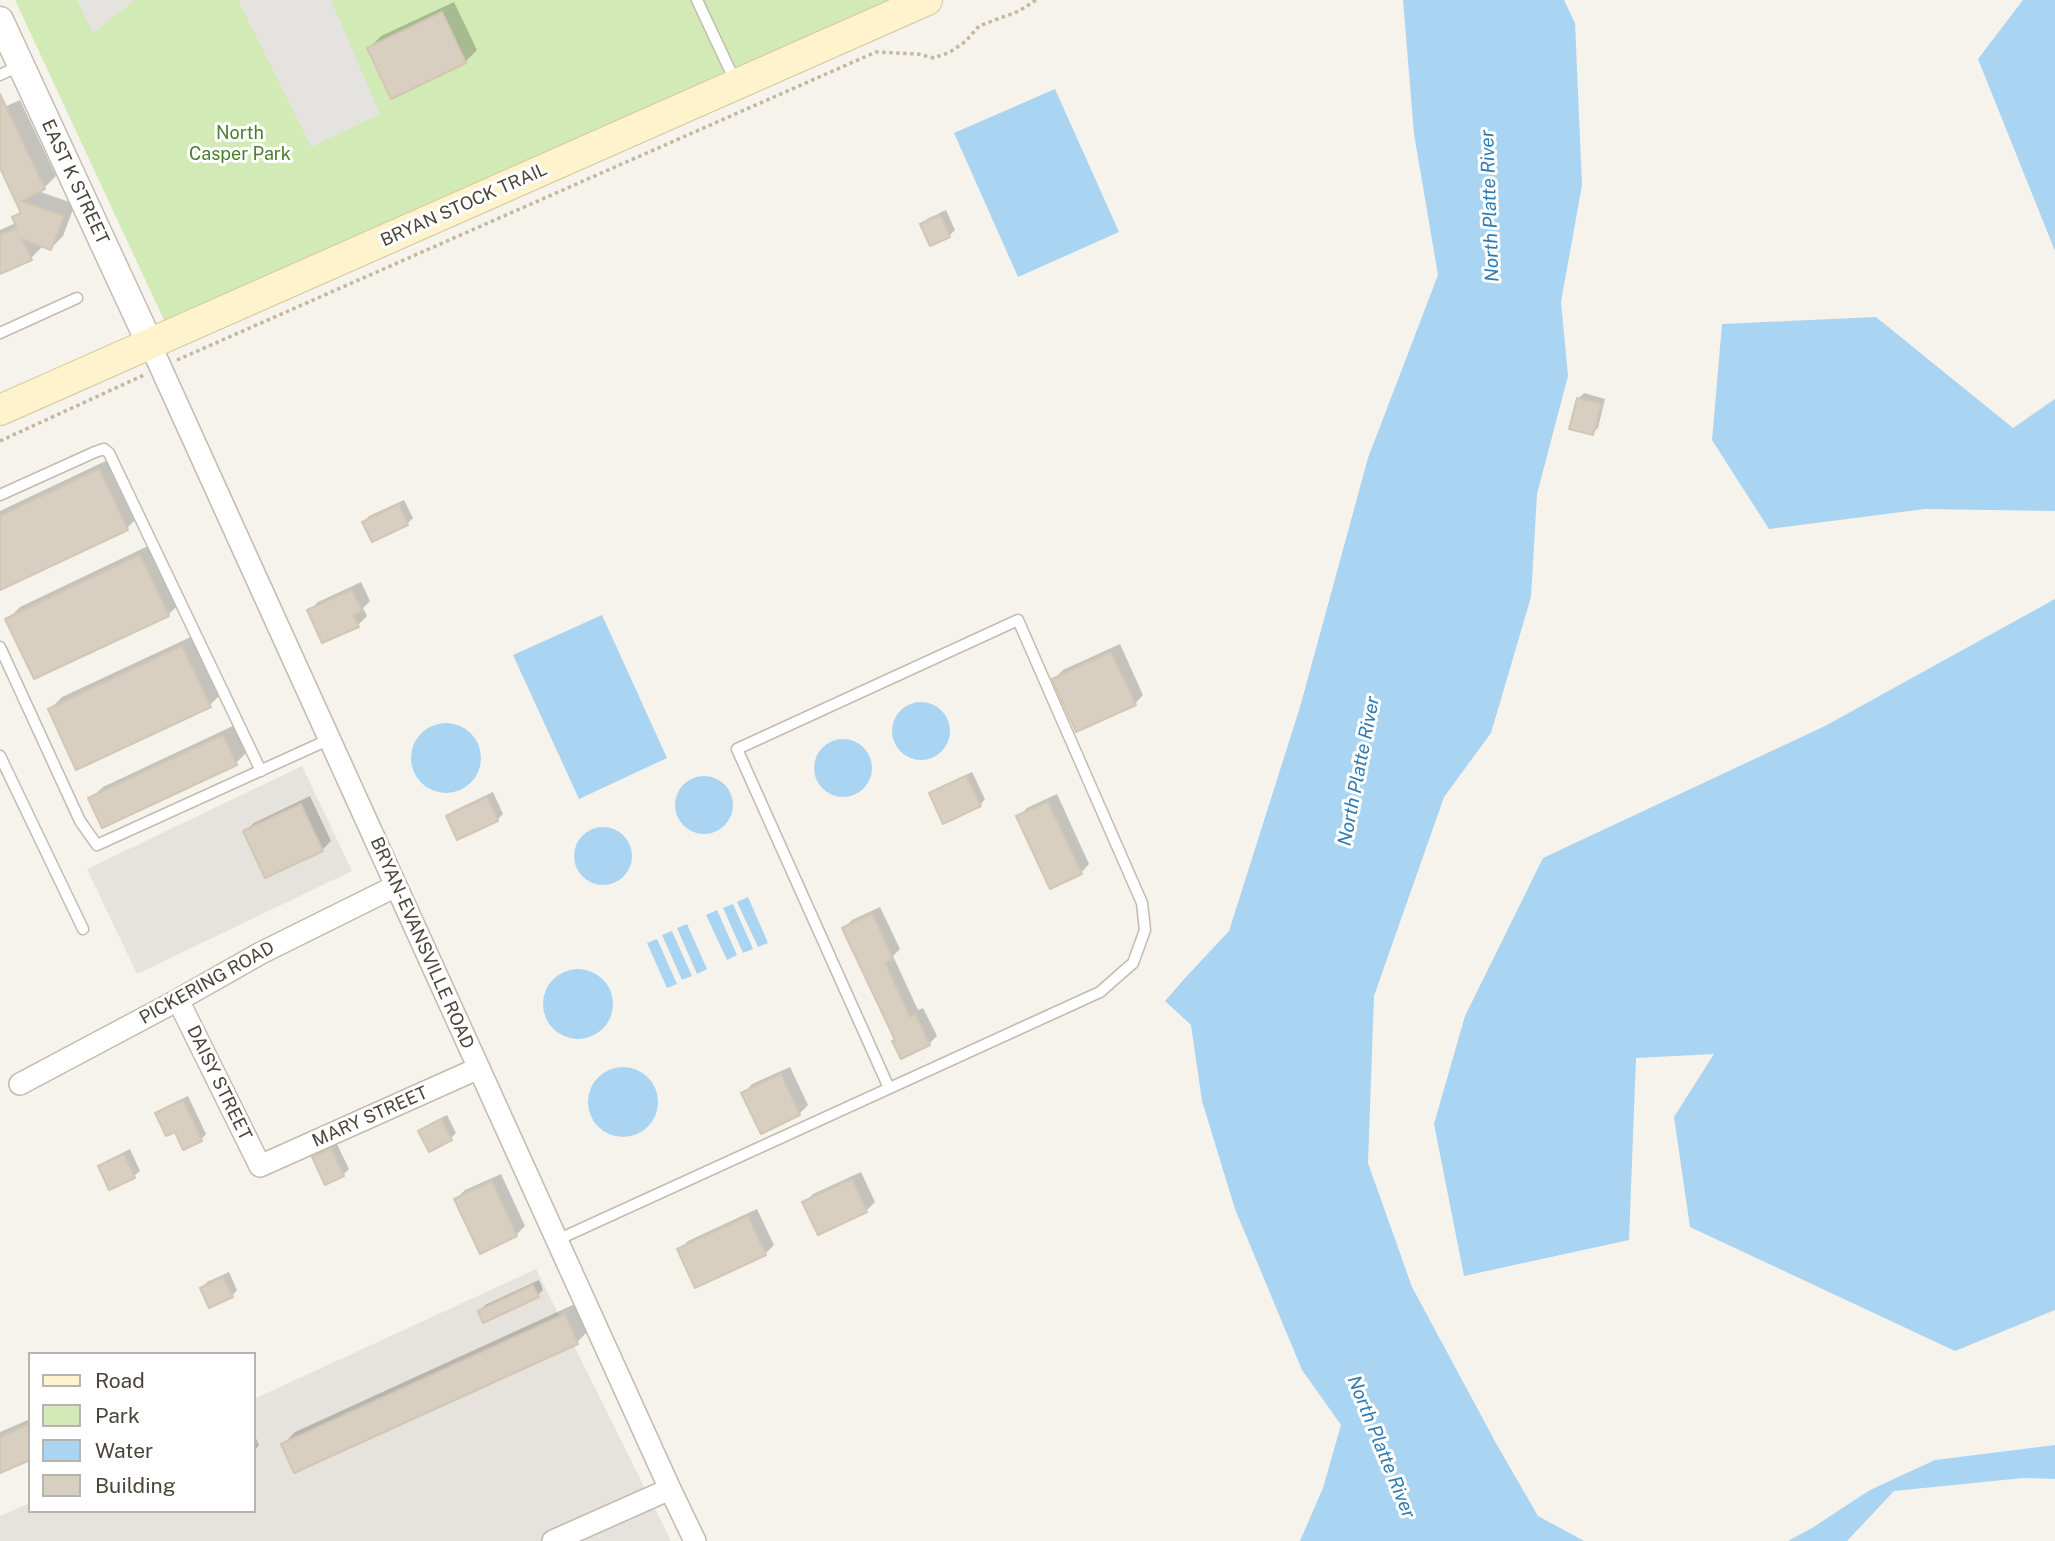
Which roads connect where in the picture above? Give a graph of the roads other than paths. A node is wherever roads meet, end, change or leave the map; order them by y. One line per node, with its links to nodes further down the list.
1 (697, 0): 5 (lane)
2 (927, 0): 5 (main road, BRYAN STOCK TRAIL)
3 (0, 20): 4 (street, EAST K STREET)
4 (10, 70): 8 (street, EAST K STREET)
5 (736, 84): 8 (main road, BRYAN STOCK TRAIL)
6 (78, 298): 7 (lane)
7 (0, 333)
8 (155, 356): 9 (main road, BRYAN STOCK TRAIL); 12 (street, BRYAN-EVANSVILLE ROAD)
9 (0, 410)
10 (0, 495): 14 (lane)
11 (0, 647): 14 (lane)
12 (330, 739): 14 (lane); 15 (street, BRYAN-EVANSVILLE ROAD)
13 (0, 756): 16 (lane)
14 (261, 771)
15 (396, 886): 17 (street, PICKERING ROAD); 18 (street, BRYAN-EVANSVILLE ROAD)
16 (83, 929)
17 (178, 999): 19 (street, PICKERING ROAD); 21 (street, DAISY STREET)
18 (479, 1068): 21 (street, MARY STREET); 22 (street, BRYAN-EVANSVILLE ROAD)
19 (20, 1084)
20 (889, 1088): 20 (lane); 22 (lane)
21 (260, 1166)
22 (557, 1240): 23 (street, BRYAN-EVANSVILLE ROAD)
23 (670, 1489): 24 (street); 25 (street, BRYAN-EVANSVILLE ROAD)
24 (553, 1541)
25 (695, 1541)

